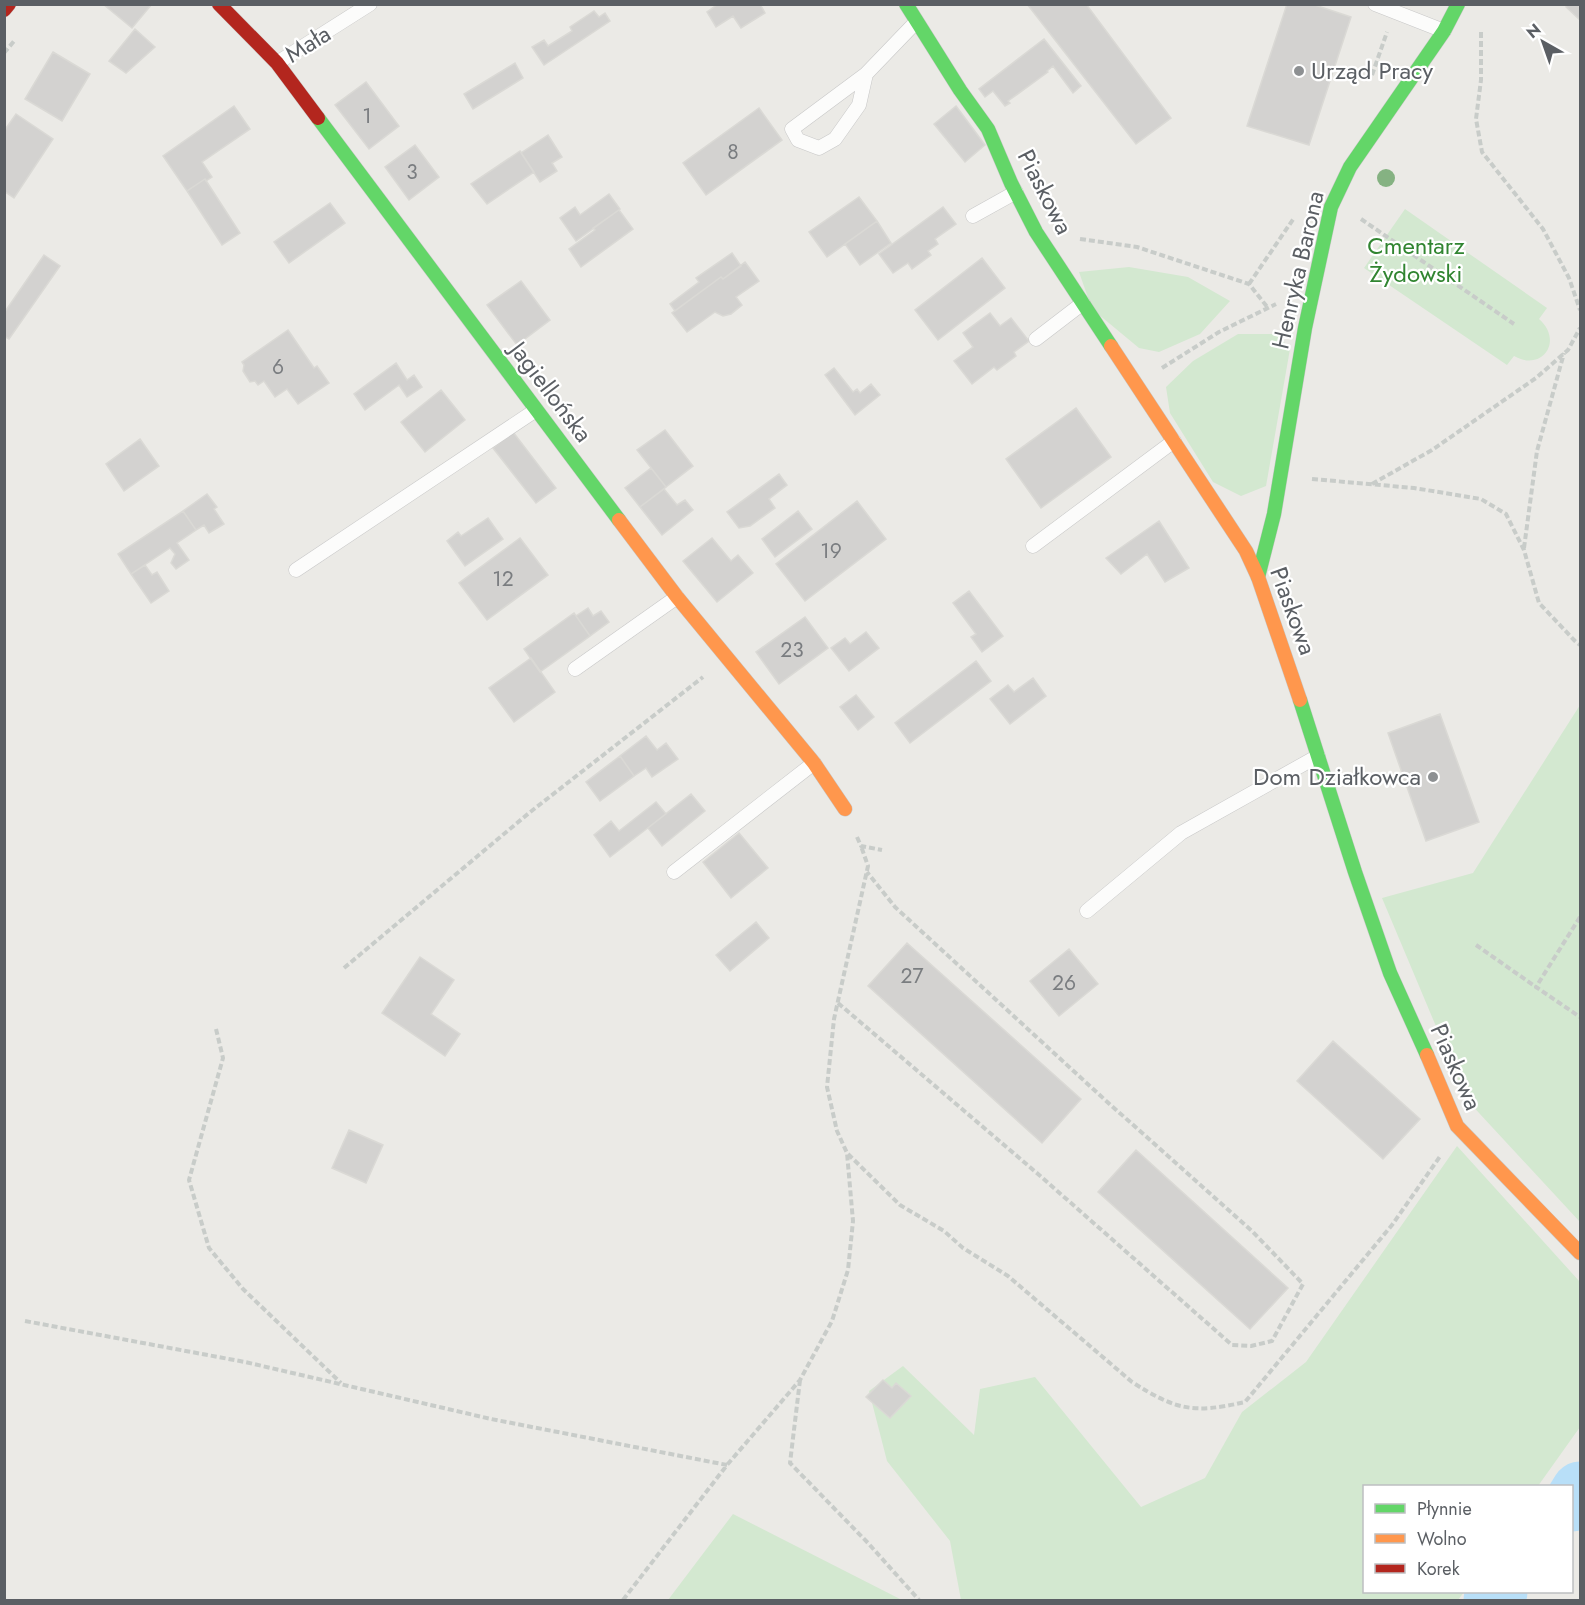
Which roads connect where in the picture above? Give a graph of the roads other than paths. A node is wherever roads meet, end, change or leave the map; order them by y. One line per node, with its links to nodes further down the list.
1 (9, 4): 7 (street)
2 (219, 4): 10 (street, Jagiellońska)
3 (370, 4): 10 (lane, Mała)
4 (906, 4): 8 (street, Piaskowa)
5 (1375, 4): 9 (lane)
6 (1458, 4): 9 (street, Henryka Barona)
7 (4, 10)
8 (916, 22): 11 (lane); 12 (street, Piaskowa)
9 (1444, 31): 20 (street, Henryka Barona)
10 (277, 63): 16 (street, Jagiellońska)
11 (866, 74): 11 (lane)
12 (1016, 192): 13 (lane); 14 (street, Piaskowa)
13 (973, 216)
14 (1083, 303): 15 (lane); 17 (street, Piaskowa)
15 (1036, 339)
16 (537, 409): 19 (lane); 21 (street, Jagiellońska)
17 (1174, 441): 18 (lane); 20 (street, Piaskowa)
18 (1033, 546)
19 (296, 570)
20 (1258, 577): 23 (street, Piaskowa)
21 (677, 597): 22 (lane); 24 (street, Jagiellońska)
22 (575, 669)
23 (1318, 756): 27 (lane); 28 (street, Piaskowa)
24 (814, 763): 25 (street, Jagiellońska); 26 (lane)
25 (845, 809)
26 (674, 872)
27 (1087, 911)
28 (1581, 1253)

